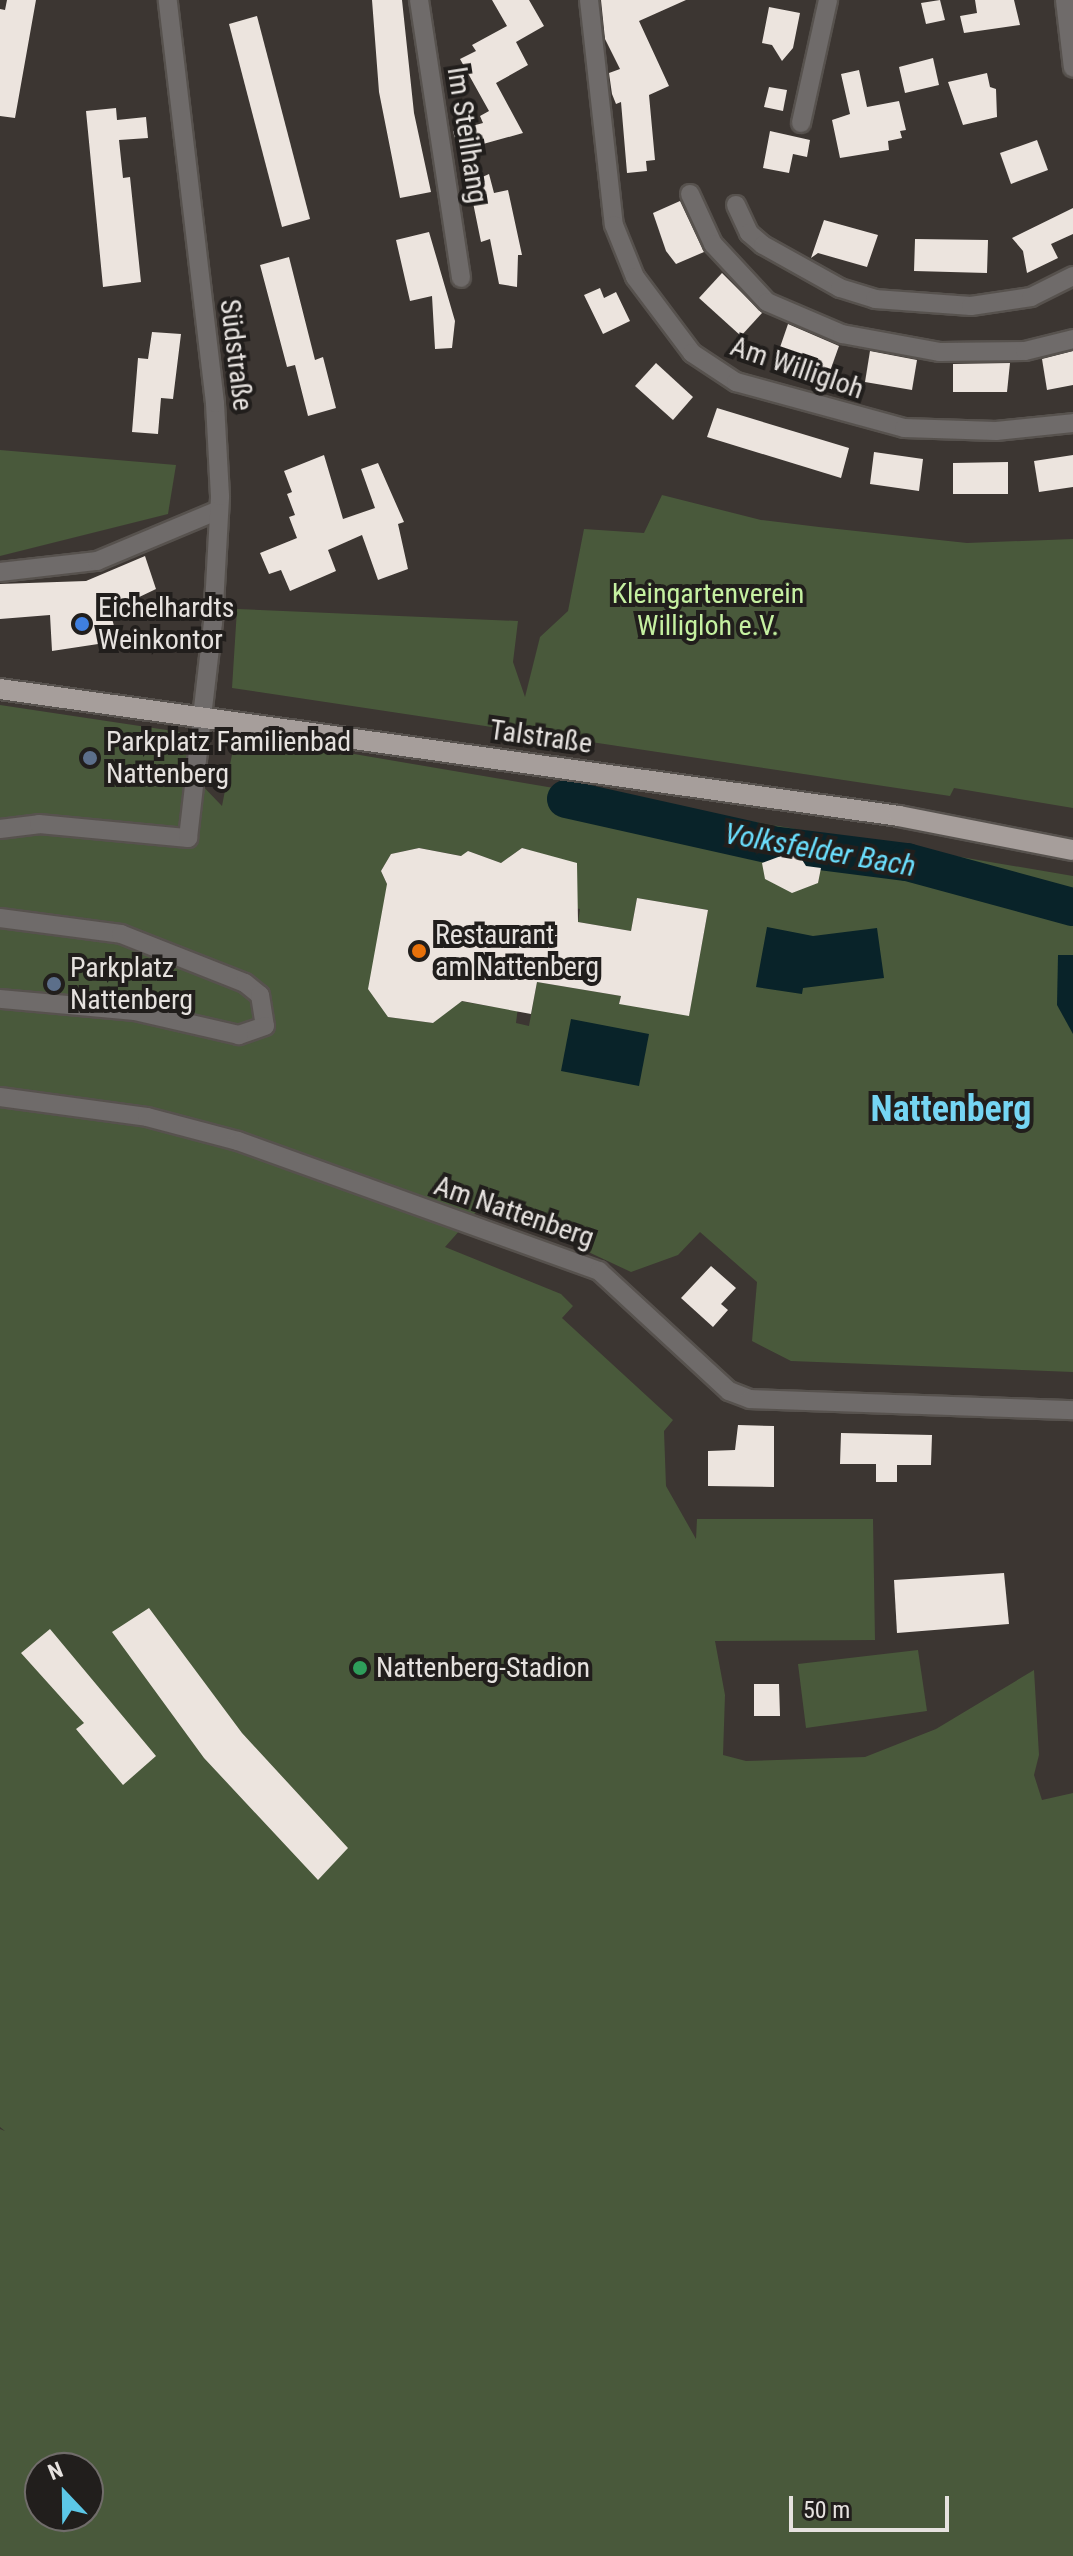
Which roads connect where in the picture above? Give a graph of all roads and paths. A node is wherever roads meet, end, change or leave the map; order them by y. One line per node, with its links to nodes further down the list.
1 (168, 0): 14 (street, Südstraße)
2 (419, 0): 11 (street, Im Steilhang)
3 (589, 0): 13 (street, Am Willigloh)
4 (828, 0): 7 (street)
5 (1065, 0): 6 (street)
6 (1073, 68)
7 (801, 123)
8 (690, 194): 12 (street, Am Willigloh)
9 (736, 205): 10 (street)
10 (1073, 276)
11 (461, 278)
12 (1073, 339)
13 (1073, 423)
14 (219, 510): 15 (street); 17 (street, Südstraße)
15 (0, 572)
16 (0, 689): 17 (main road, Talstraße)
17 (201, 718): 18 (street); 19 (main road, Talstraße)
18 (0, 829)
19 (1073, 850)
20 (0, 918): 21 (street)
21 (0, 999)
22 (0, 1097): 23 (street, Am Nattenberg)
23 (1073, 1410)

